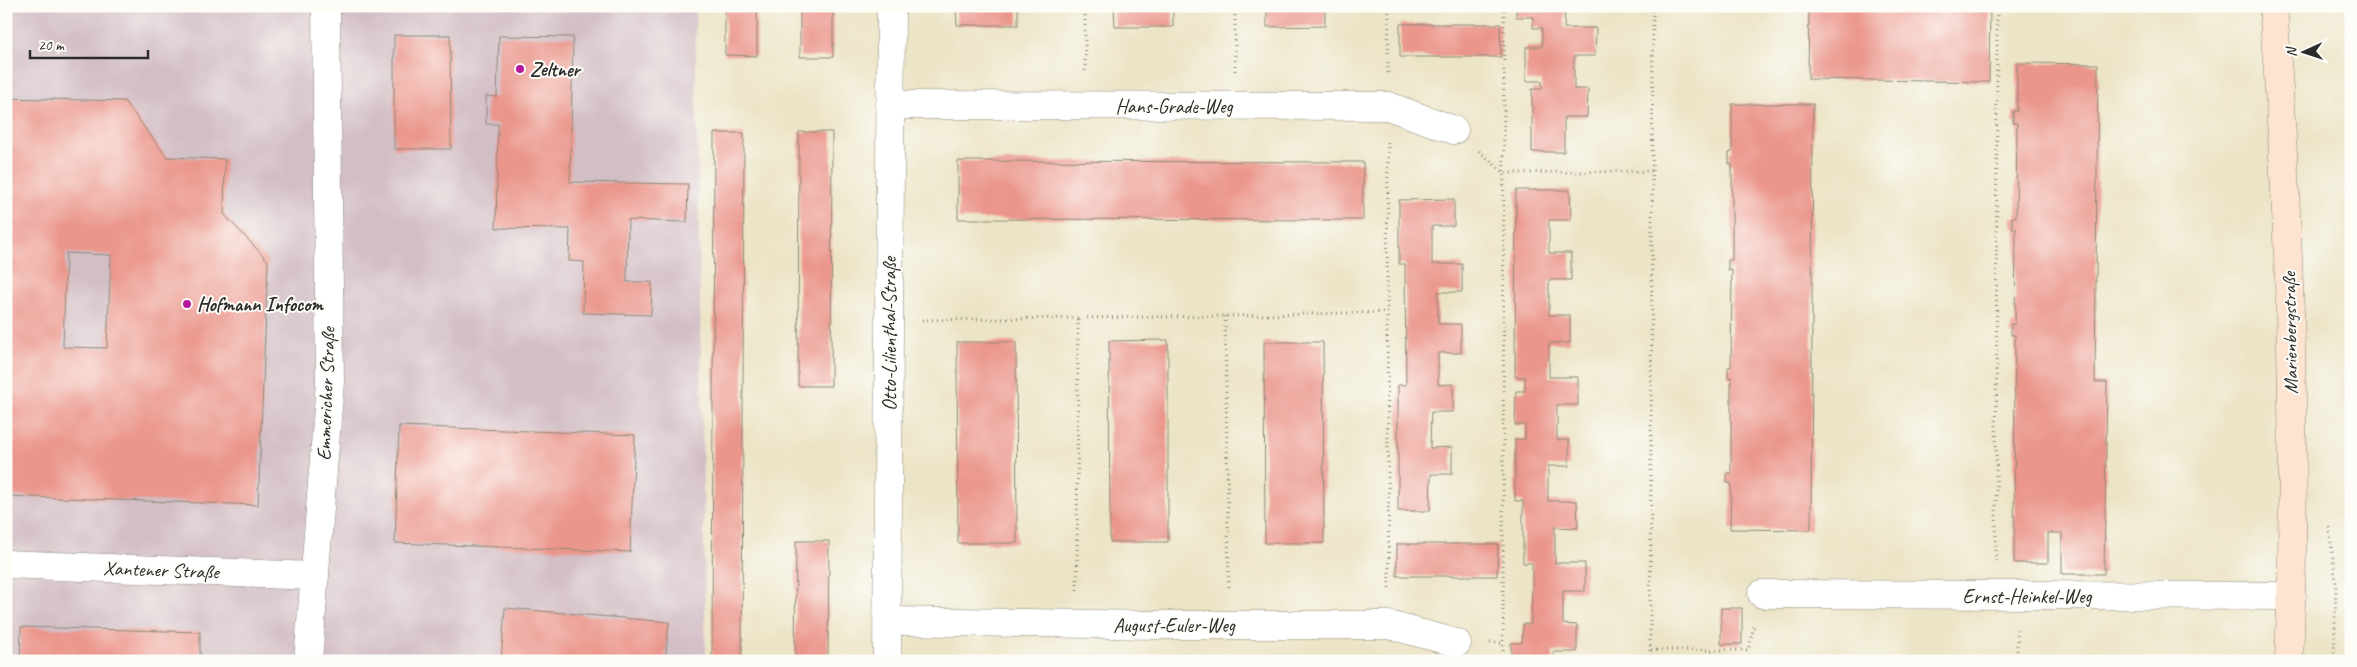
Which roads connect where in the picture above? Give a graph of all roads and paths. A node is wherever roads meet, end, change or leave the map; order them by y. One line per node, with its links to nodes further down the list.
1 (326, 6): 22 (street, Emmericher Straße)
2 (891, 6): 10 (street, Otto-Lilienthal-Straße)
3 (1085, 6): 11 (path)
4 (1235, 6): 12 (path)
5 (1389, 6): 13 (path)
6 (1504, 6): 16 (path)
7 (1653, 6): 15 (path)
8 (1997, 6): 25 (path)
9 (2273, 6): 24 (main road, Marienbergstraße)
10 (890, 105): 11 (street, Hans-Grade-Weg); 20 (street, Otto-Lilienthal-Straße)
11 (1085, 106): 12 (street, Hans-Grade-Weg)
12 (1235, 106): 13 (street, Hans-Grade-Weg)
13 (1388, 106): 14 (street, Hans-Grade-Weg); 17 (path)
14 (1454, 130): 16 (path)
15 (1652, 171): 16 (path); 31 (path)
16 (1504, 173): 34 (path)
17 (1387, 312): 18 (path); 29 (path)
18 (1225, 316): 19 (path); 28 (path)
19 (1078, 318): 20 (path); 27 (path)
20 (889, 321): 26 (street, Otto-Lilienthal-Straße)
21 (6, 564): 22 (street, Xantener Straße)
22 (315, 576): 32 (street, Emmericher Straße)
23 (1762, 594): 25 (street, Ernst-Heinkel-Weg); 31 (path)
24 (2292, 596): 25 (street, Ernst-Heinkel-Weg); 36 (main road, Marienbergstraße)
25 (1996, 597)
26 (888, 621): 27 (street, August-Euler-Weg); 33 (street, Otto-Lilienthal-Straße)
27 (1077, 624): 28 (street, August-Euler-Weg)
28 (1230, 625): 29 (street, August-Euler-Weg)
29 (1390, 625): 30 (street, August-Euler-Weg)
30 (1457, 643)
31 (1651, 650): 35 (path)
32 (308, 661)
33 (887, 661)
34 (1503, 661)
35 (1650, 661)
36 (2289, 661)

